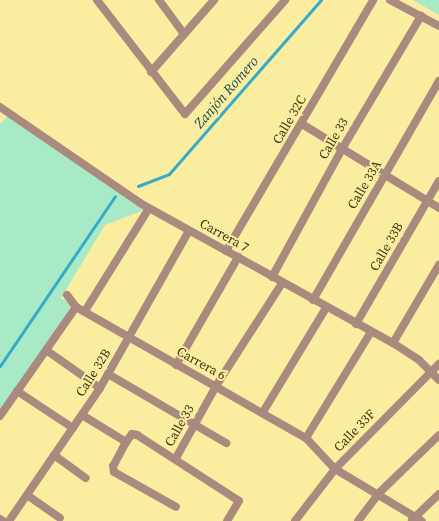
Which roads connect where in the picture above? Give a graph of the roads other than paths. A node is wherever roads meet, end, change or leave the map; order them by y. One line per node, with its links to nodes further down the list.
1 (97, 0): 10 (street)
2 (159, 0): 9 (street)
3 (214, 0): 9 (street)
4 (285, 0): 10 (street)
5 (373, 0): 13 (street, Calle 32C)
6 (390, 0): 7 (street)
7 (421, 16): 8 (street); 14 (street, Calle 33)
8 (439, 26)
9 (184, 34): 10 (street)
10 (151, 72)
11 (439, 81): 15 (street, Calle 33A)
12 (0, 107): 18 (street, Carrera 7)
13 (302, 124): 14 (street); 21 (street, Calle 32C)
14 (342, 149): 15 (street); 24 (street, Calle 33)
15 (385, 175): 17 (street); 27 (street, Calle 33A)
16 (439, 181): 17 (street, Calle 33B)
17 (427, 201): 19 (street); 31 (street, Calle 33B)
18 (149, 208): 20 (street, Carrera 7); 30 (street)
19 (439, 208)
20 (189, 231): 21 (street, Carrera 7); 33 (street, Calle 32B)
21 (226, 251): 22 (street, Carrera 7)
22 (238, 257): 24 (street, Carrera 7); 37 (street)
23 (439, 265): 34 (street)
24 (272, 277): 25 (street, Carrera 7)
25 (282, 283): 27 (street, Carrera 7); 41 (street, Calle 33)
26 (67, 294): 28 (street)
27 (312, 300): 29 (street, Carrera 7)
28 (76, 307): 30 (street, Carrera 6); 35 (street)
29 (326, 308): 31 (street, Carrera 7); 44 (street)
30 (85, 311): 33 (street, Carrera 6)
31 (356, 324): 32 (street, Carrera 7)
32 (371, 332): 34 (street, Carrera 7); 50 (street)
33 (130, 338): 37 (street, Carrera 6); 39 (street, Calle 32B)
34 (393, 343): 38 (street, Carrera 7)
35 (46, 350): 42 (street); 43 (street)
36 (439, 364): 38 (street, Calle 33F)
37 (176, 365): 41 (street, Carrera 6)
38 (431, 372): 40 (street, Carrera 7); 55 (street, Calle 33F)
39 (108, 374): 42 (street, Calle 32B); 47 (street)
40 (439, 380)
41 (216, 386): 44 (street, Carrera 6); 47 (street, Calle 33)
42 (100, 388): 45 (street, Calle 32B)
43 (17, 391): 46 (street); 48 (street)
44 (263, 412): 50 (street, Carrera 6)
45 (82, 415): 48 (street, Calle 32B); 51 (street)
46 (0, 416)
47 (194, 425): 52 (street); 54 (street, Calle 33)
48 (73, 428): 53 (street, Calle 32B)
49 (439, 435): 57 (street)
50 (306, 438): 55 (street, Carrera 6)
51 (126, 442): 54 (street); 60 (street)
52 (226, 443)
53 (54, 455): 56 (street); 59 (street, Calle 32B)
54 (176, 458): 66 (street)
55 (335, 469): 57 (street, Carrera 6); 67 (street, Calle 33F)
56 (86, 478)
57 (379, 493): 63 (street, Carrera 6); 68 (street)
58 (439, 494): 63 (street)
59 (27, 495): 61 (street); 65 (street, Calle 32B)
60 (176, 507)
61 (60, 518)
62 (0, 519): 64 (street)
63 (416, 520)
64 (3, 521)
65 (9, 521)
66 (226, 521)
67 (295, 521)
68 (358, 521)

